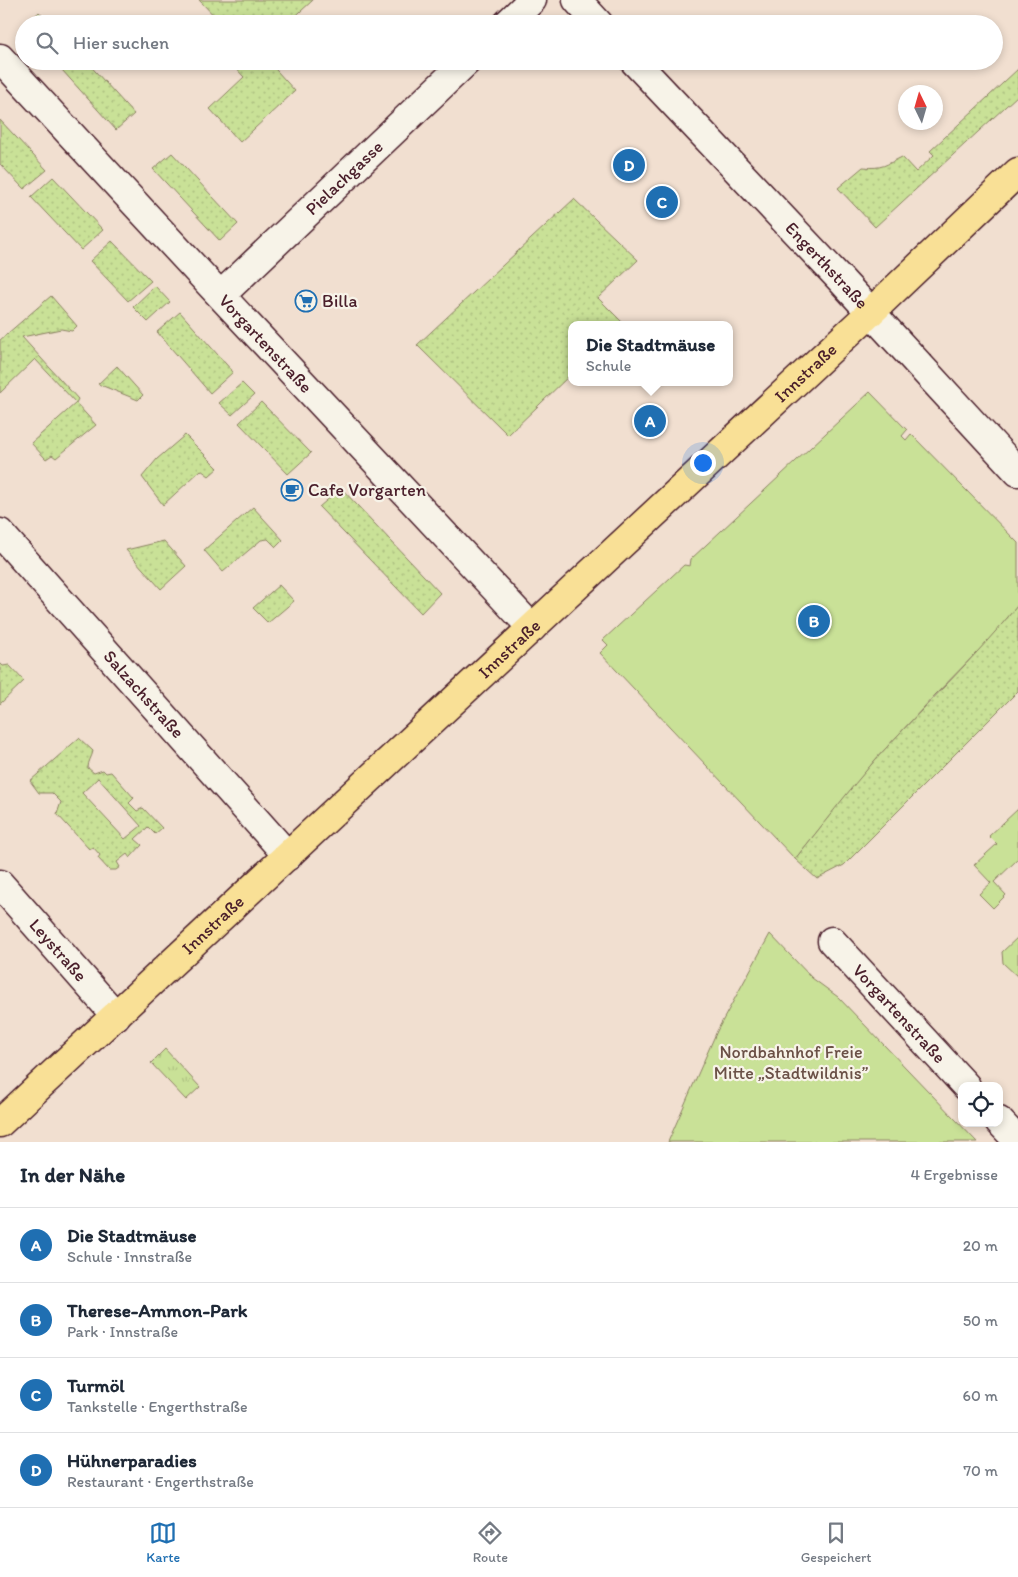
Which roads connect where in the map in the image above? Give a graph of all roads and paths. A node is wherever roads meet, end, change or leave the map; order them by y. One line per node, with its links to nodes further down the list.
1 (532, 0): 3 (street)
2 (577, 0): 4 (street)
3 (516, 15)
4 (591, 15)
5 (0, 58): 9 (street, Vorgartenstraße)
6 (458, 70): 9 (street, Pielachgasse)
7 (643, 70): 10 (street, Engerthstraße)
8 (1018, 172): 10 (main road, Innstraße)
9 (221, 295): 13 (street, Vorgartenstraße)
10 (872, 312): 11 (street, Engerthstraße); 13 (main road, Innstraße)
11 (1018, 472)
12 (0, 533): 14 (street, Salzachstraße)
13 (532, 628): 14 (main road, Innstraße)
14 (288, 856): 17 (main road, Innstraße)
15 (0, 884): 17 (street, Leystraße)
16 (832, 942): 18 (street, Vorgartenstraße)
17 (116, 1016): 19 (main road, Innstraße)
18 (962, 1082)
19 (0, 1123)
20 (1003, 1125): 21 (street)
21 (1018, 1141)

